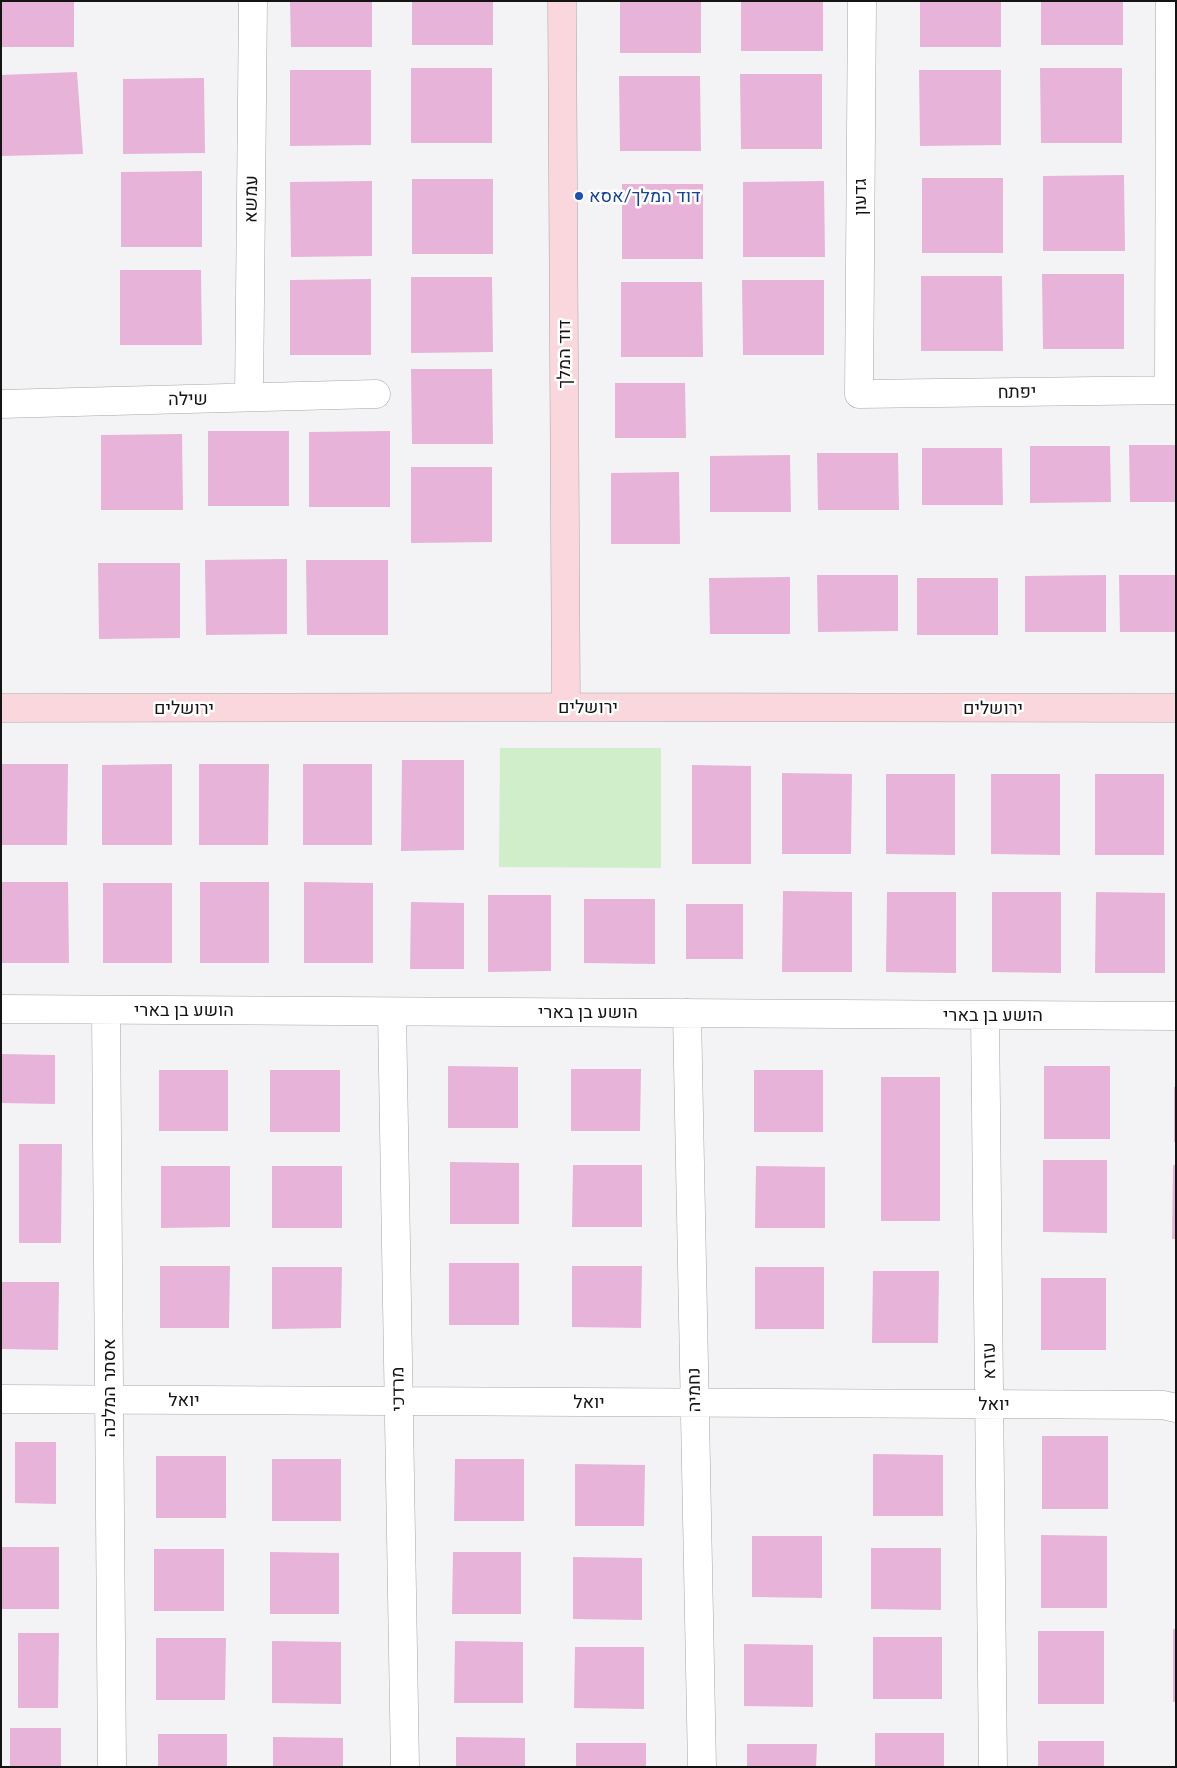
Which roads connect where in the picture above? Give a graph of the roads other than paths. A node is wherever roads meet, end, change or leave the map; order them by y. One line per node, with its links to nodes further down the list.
1 (253, 1): 8 (street, עמשא)
2 (562, 1): 10 (street, דוד המלך)
3 (862, 1): 7 (street, גדעון)
4 (1170, 1): 5 (street)
5 (1172, 390): 7 (street, יפתח)
6 (376, 394): 8 (street, שילה)
7 (859, 394)
8 (248, 398): 9 (street, שילה)
9 (1, 404)
10 (566, 707): 11 (street, ירושלים); 12 (street, ירושלים)
11 (1, 708)
12 (1176, 708)
13 (1, 1009): 14 (street, הושע בן בארי)
14 (106, 1010): 15 (street, הושע בן בארי); 20 (street, אסתר המלכה)
15 (392, 1012): 16 (street, הושע בן בארי); 21 (street, מרדכי)
16 (688, 1013): 17 (street, הושע בן בארי); 22 (street, נחמיה)
17 (985, 1015): 18 (street, הושע בן בארי); 23 (street, עזרא)
18 (1176, 1016)
19 (1, 1400): 20 (street, יואל)
20 (109, 1400): 21 (street, יואל); 25 (street, אסתר המלכה)
21 (398, 1401): 22 (street, יואל); 26 (street, מרדכי)
22 (694, 1403): 23 (street, יואל); 27 (street, נחמיה)
23 (990, 1404): 24 (street, יואל); 28 (street, עזרא)
24 (1176, 1408)
25 (112, 1767)
26 (405, 1767)
27 (702, 1767)
28 (993, 1767)

